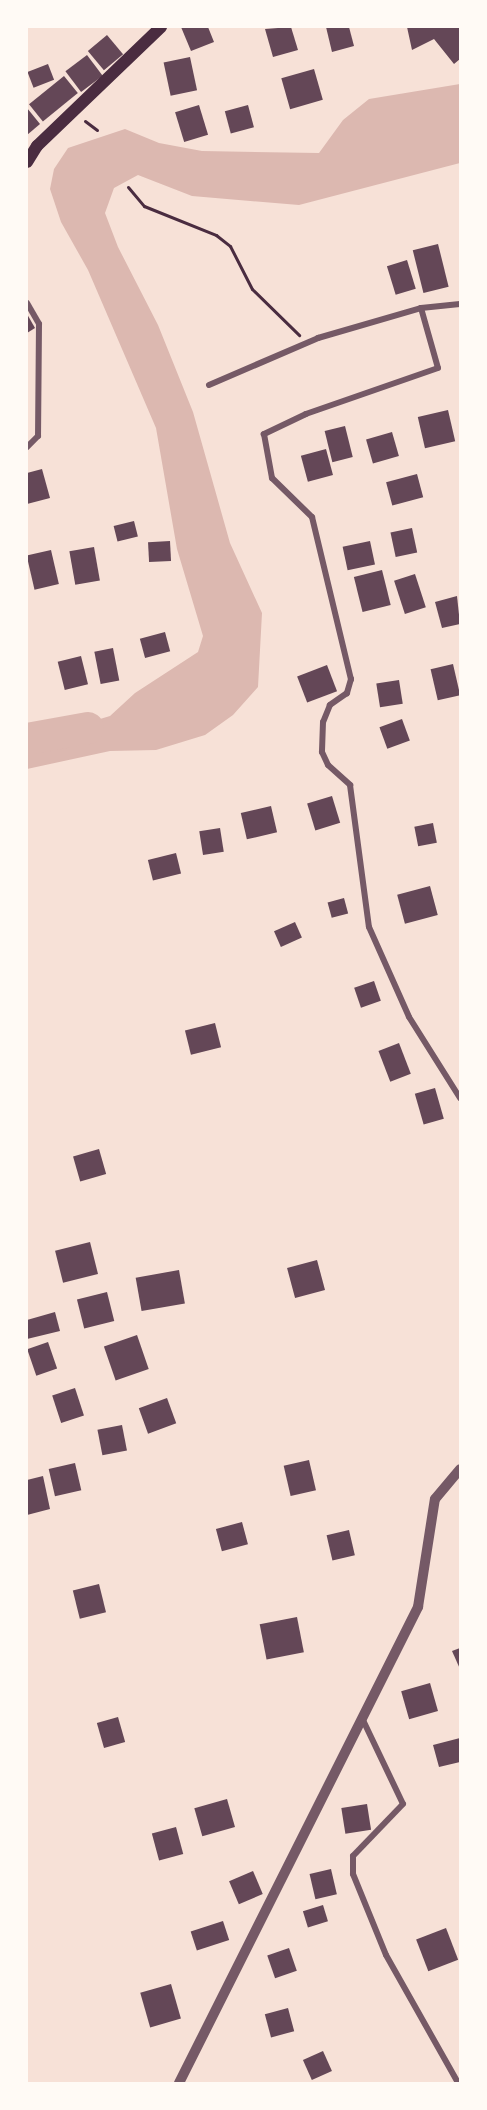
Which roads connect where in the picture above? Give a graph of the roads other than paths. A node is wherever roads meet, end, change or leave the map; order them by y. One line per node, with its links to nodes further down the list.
1 (161, 27): 2 (main road)
2 (27, 162)
3 (27, 303): 7 (street)
4 (460, 304): 5 (street)
5 (421, 308): 6 (street); 8 (street)
6 (209, 385)
7 (27, 447)
8 (460, 1098)
9 (460, 1469): 10 (street)
10 (362, 1718): 11 (street); 12 (street)
11 (179, 2083)
12 (458, 2083)

